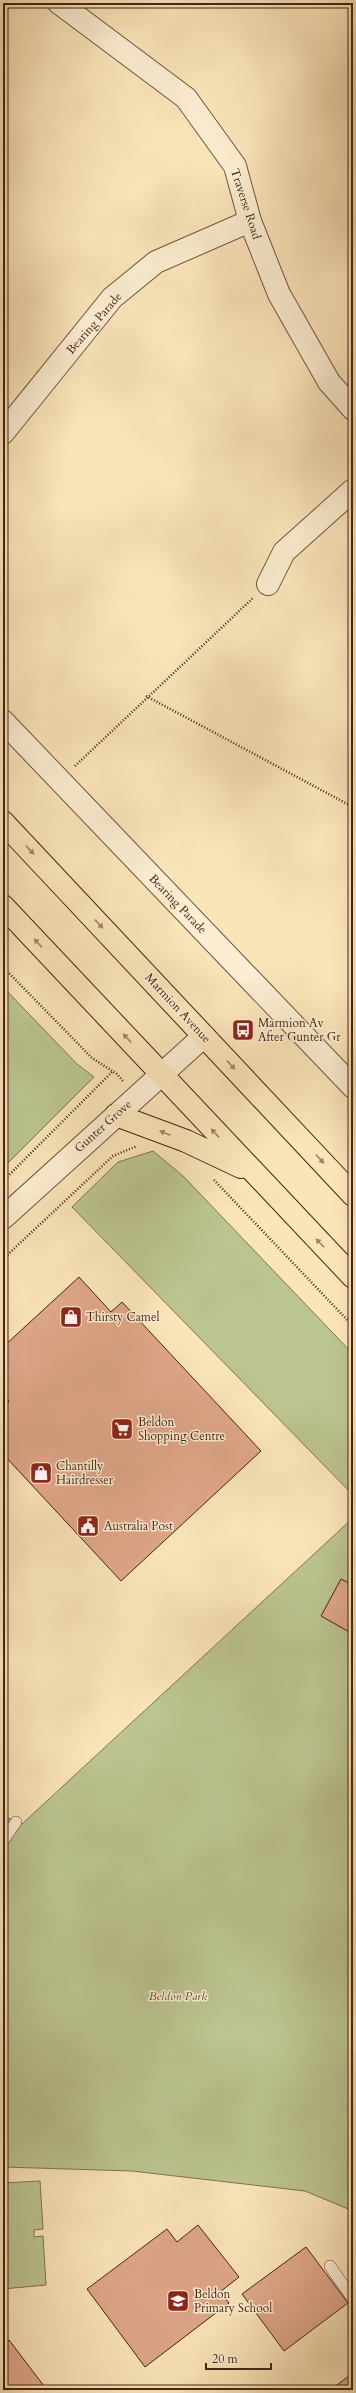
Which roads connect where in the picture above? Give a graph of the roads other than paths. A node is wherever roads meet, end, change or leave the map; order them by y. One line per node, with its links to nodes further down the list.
1 (59, 3): 2 (street, Traverse Road)
2 (250, 221): 3 (street, Traverse Road); 4 (street, Bearing Parade)
3 (353, 410)
4 (3, 433)
5 (353, 490): 6 (street)
6 (268, 584)
7 (3, 721): 12 (street, Bearing Parade)
8 (3, 822): 10 (highway, Marmion Avenue, one-way to 10)
9 (3, 906): 11 (highway, one-way to 9)
10 (204, 1036): 11 (street, Gunter Grove); 15 (highway, Marmion Avenue, one-way to 15)
11 (161, 1074): 13 (street, Gunter Grove); 14 (highway, one-way to 11)
12 (353, 1087)
13 (116, 1115): 14 (highway, one-way to 13); 16 (street, Gunter Grove)
14 (252, 1172): 17 (highway, one-way to 14)
15 (353, 1195)
16 (3, 1218)
17 (353, 1277)
18 (16, 1822): 19 (lane)
19 (3, 1841)
20 (330, 2266): 21 (lane)
21 (353, 2299)

